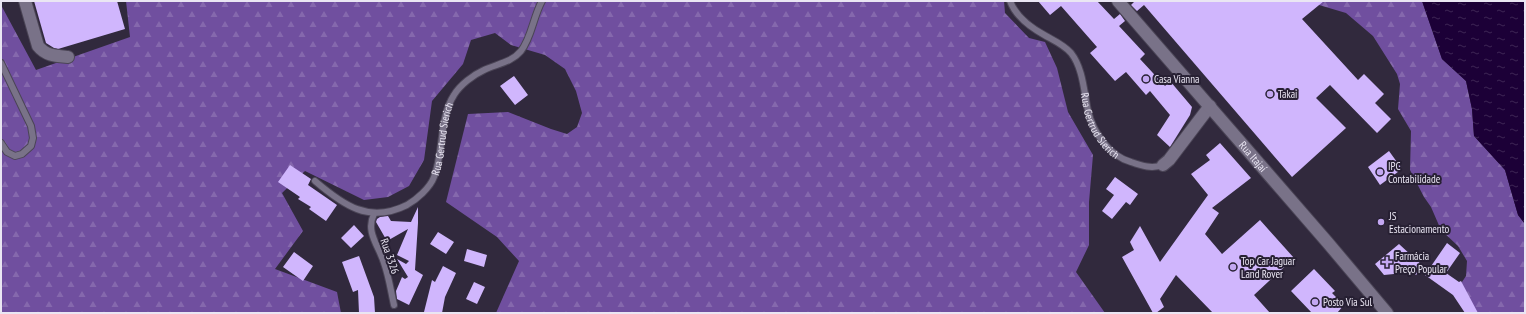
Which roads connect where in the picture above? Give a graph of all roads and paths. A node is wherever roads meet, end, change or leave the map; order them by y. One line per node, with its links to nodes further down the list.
1 (25, 1): 5 (main road)
2 (542, 1): 11 (lane, Rua Gertrud Sierich)
3 (1010, 1): 9 (lane, Rua Gertrud Sierich)
4 (1118, 1): 7 (main road, Rua Itajaí)
5 (68, 57)
6 (1, 63): 8 (lane)
7 (1210, 106): 9 (main road, Rua Gertrud Sierich); 13 (main road, Rua Itajaí)
8 (1, 143)
9 (1163, 165)
10 (315, 181): 11 (lane, Rua Gertrud Sierich)
11 (374, 214): 12 (lane, Rua 3326)
12 (394, 306)
13 (1387, 313)

